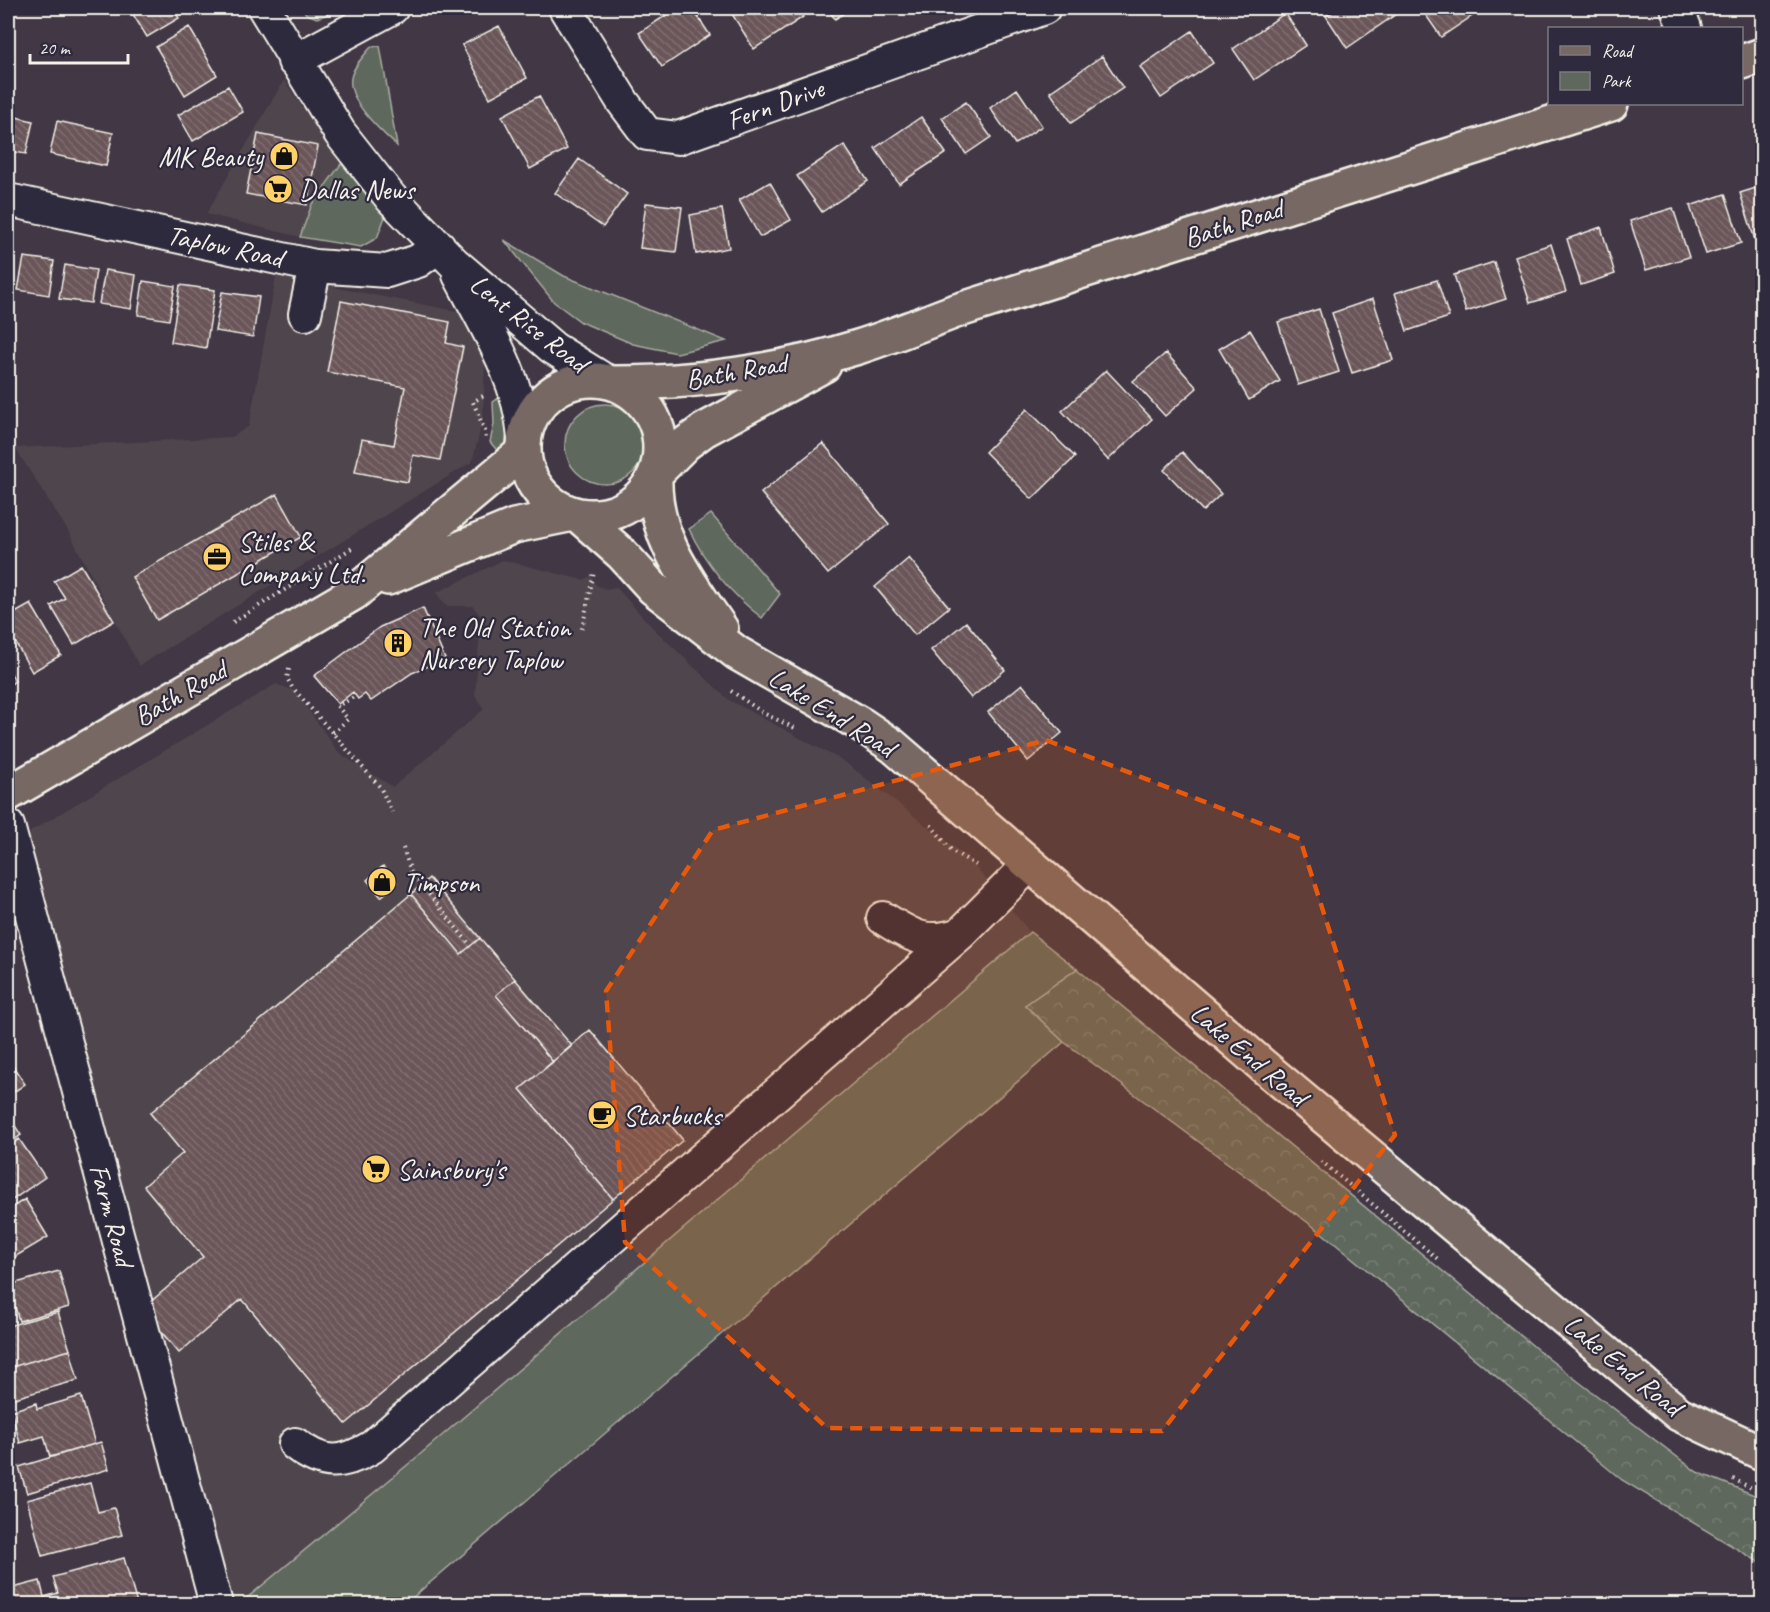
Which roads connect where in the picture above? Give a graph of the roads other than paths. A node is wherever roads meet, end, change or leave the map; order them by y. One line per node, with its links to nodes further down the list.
1 (264, 8): 8 (street, Lent Rise Road)
2 (565, 8): 3 (street, Fern Drive)
3 (1044, 8)
4 (1677, 8): 6 (street)
5 (388, 9): 8 (street)
6 (1685, 27)
7 (1762, 55): 9 (main road)
8 (294, 62): 12 (street, Lent Rise Road)
9 (1743, 62)
10 (1608, 105): 15 (main road, Bath Road)
11 (8, 200): 13 (street, Taplow Road)
12 (446, 255): 13 (street, Taplow Road); 16 (street, Lent Rise Road); 17 (street, Lent Rise Road)
13 (315, 266): 14 (street)
14 (304, 314)
15 (857, 347): 16 (main road, Bath Road); 18 (main road, Bath Road)
16 (610, 382): 17 (main road); 18 (main road)
17 (524, 445): 19 (main road); 20 (main road, Bath Road)
18 (656, 474): 19 (main road); 21 (main road, Lake End Road)
19 (576, 515): 20 (main road, Bath Road); 21 (main road, Lake End Road)
20 (354, 593): 22 (main road, Bath Road)
21 (737, 653): 24 (main road, Lake End Road)
22 (8, 794)
23 (8, 826): 29 (street, Farm Road)
24 (1029, 865): 26 (street); 28 (main road, Lake End Road)
25 (883, 918): 26 (street)
26 (960, 934): 27 (street)
27 (295, 1444)
28 (1762, 1453)
29 (216, 1605)

